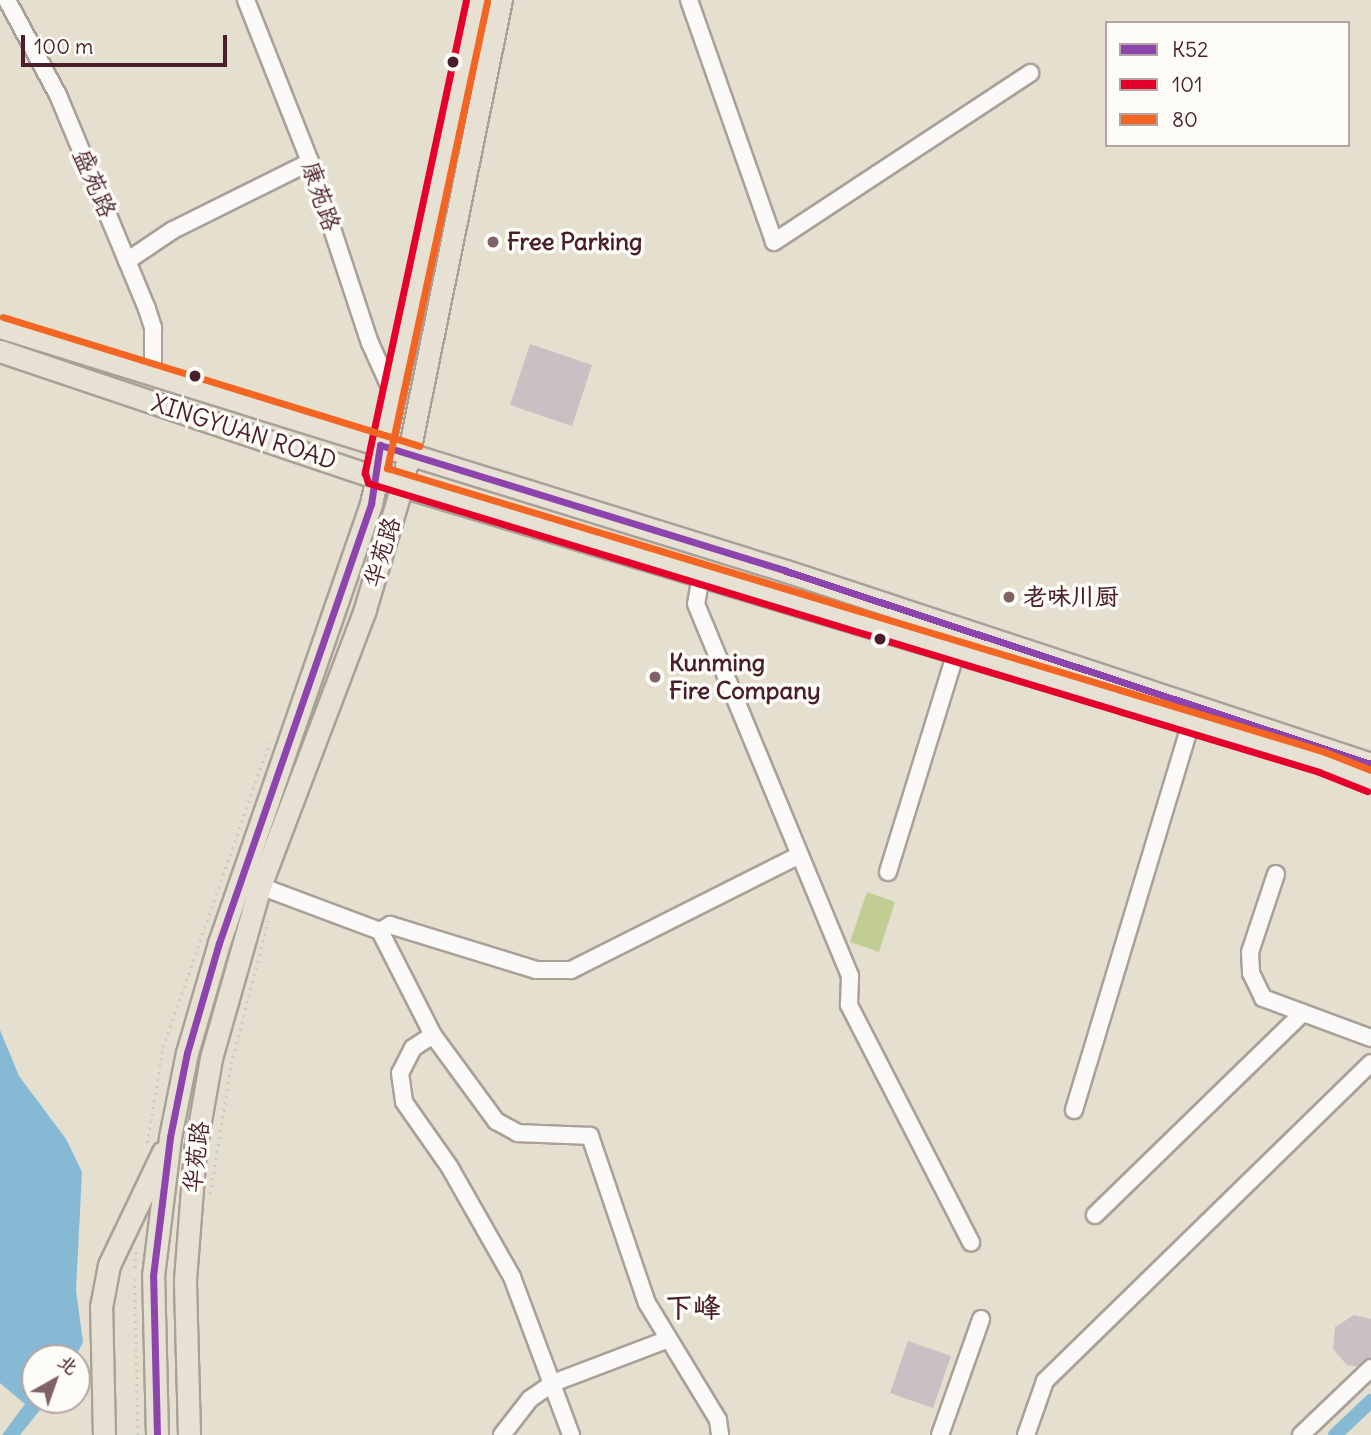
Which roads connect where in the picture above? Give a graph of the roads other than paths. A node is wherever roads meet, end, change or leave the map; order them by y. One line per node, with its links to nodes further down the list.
1 (7, 0): 8 (street, 盛苑路)
2 (246, 0): 7 (street, 康苑路)
3 (477, 0): 12 (main road, 华苑路)
4 (501, 0): 14 (main road, 华苑路)
5 (689, 0): 6 (street)
6 (1030, 73)
7 (310, 162): 8 (street); 12 (street, 康苑路)
8 (127, 261): 11 (street, 盛苑路)
9 (0, 327): 11 (main road, XINGYUAN ROAD)
10 (0, 351): 15 (main road, XINGYUAN ROAD)
11 (153, 375): 13 (main road, XINGYUAN ROAD)
12 (393, 394): 13 (main road, 华苑路)
13 (380, 445): 14 (main road, XINGYUAN ROAD); 15 (main road, 华苑路)
14 (409, 454): 16 (main road, 华苑路); 20 (main road, XINGYUAN ROAD)
15 (375, 475): 16 (main road, XINGYUAN ROAD); 32 (main road, 华苑路)
16 (402, 486): 17 (main road, XINGYUAN ROAD); 25 (main road, 华苑路)
17 (701, 576): 18 (main road, XINGYUAN ROAD); 22 (street)
18 (956, 652): 19 (main road, XINGYUAN ROAD); 23 (street)
19 (1191, 723): 21 (main road, XINGYUAN ROAD); 31 (street)
20 (1371, 764)
21 (1371, 781)
22 (800, 855): 26 (street); 34 (street)
23 (888, 873)
24 (1276, 874): 27 (street)
25 (260, 886): 26 (street); 41 (main road, 华苑路)
26 (380, 930): 28 (street)
27 (1303, 1013): 29 (street); 33 (street)
28 (433, 1035): 36 (street); 38 (street)
29 (1371, 1038)
30 (1371, 1063): 46 (street)
31 (1074, 1110)
32 (170, 1137): 39 (main road); 40 (main road, 华苑路)
33 (1095, 1215)
34 (971, 1242)
35 (981, 1319): 45 (street)
36 (666, 1340): 38 (street); 44 (street)
37 (1371, 1368): 47 (street)
38 (553, 1383): 42 (street); 43 (street)
39 (104, 1435)
40 (157, 1435)
41 (189, 1435)
42 (502, 1435)
43 (571, 1435)
44 (720, 1435)
45 (940, 1435)
46 (1026, 1435)
47 (1301, 1435)

